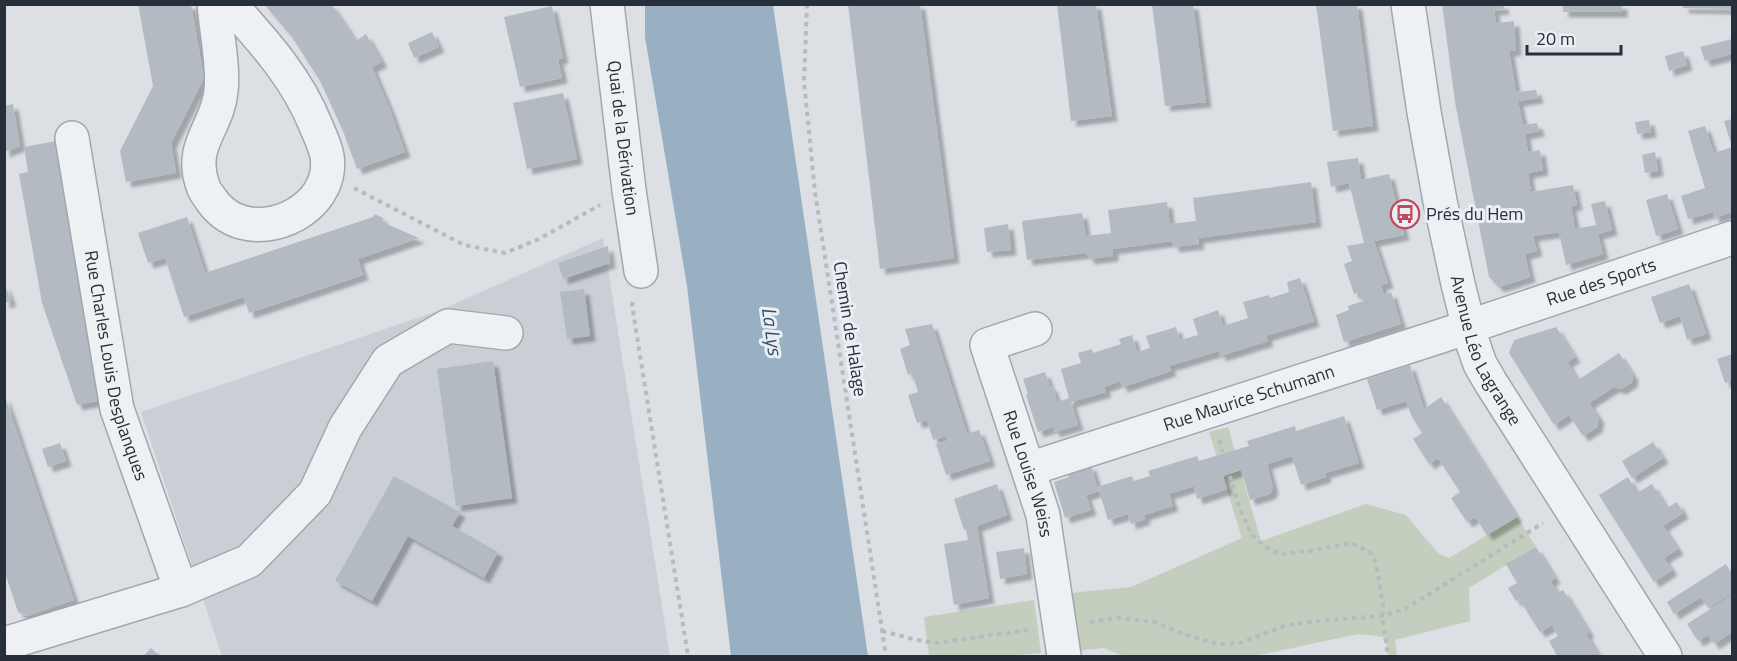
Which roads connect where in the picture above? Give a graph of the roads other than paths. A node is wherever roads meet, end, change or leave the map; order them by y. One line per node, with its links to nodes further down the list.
1 (213, 4): 2 (street)
2 (230, 4)
3 (607, 4): 7 (street, Quai de la Dérivation)
4 (1408, 4): 8 (street, Avenue Léo Lagrange)
5 (72, 138): 12 (street, Rue Charles Louis Desplanques)
6 (1732, 238): 8 (street, Rue des Sports)
7 (641, 271)
8 (1468, 327): 11 (street, Rue Maurice Schumann); 15 (street, Avenue Léo Lagrange)
9 (1035, 329): 11 (street, Rue Louise Weiss)
10 (506, 333): 12 (street)
11 (1029, 469): 14 (street, Rue Louise Weiss)
12 (181, 590): 13 (street)
13 (4, 644)
14 (1064, 657)
15 (1665, 657)

